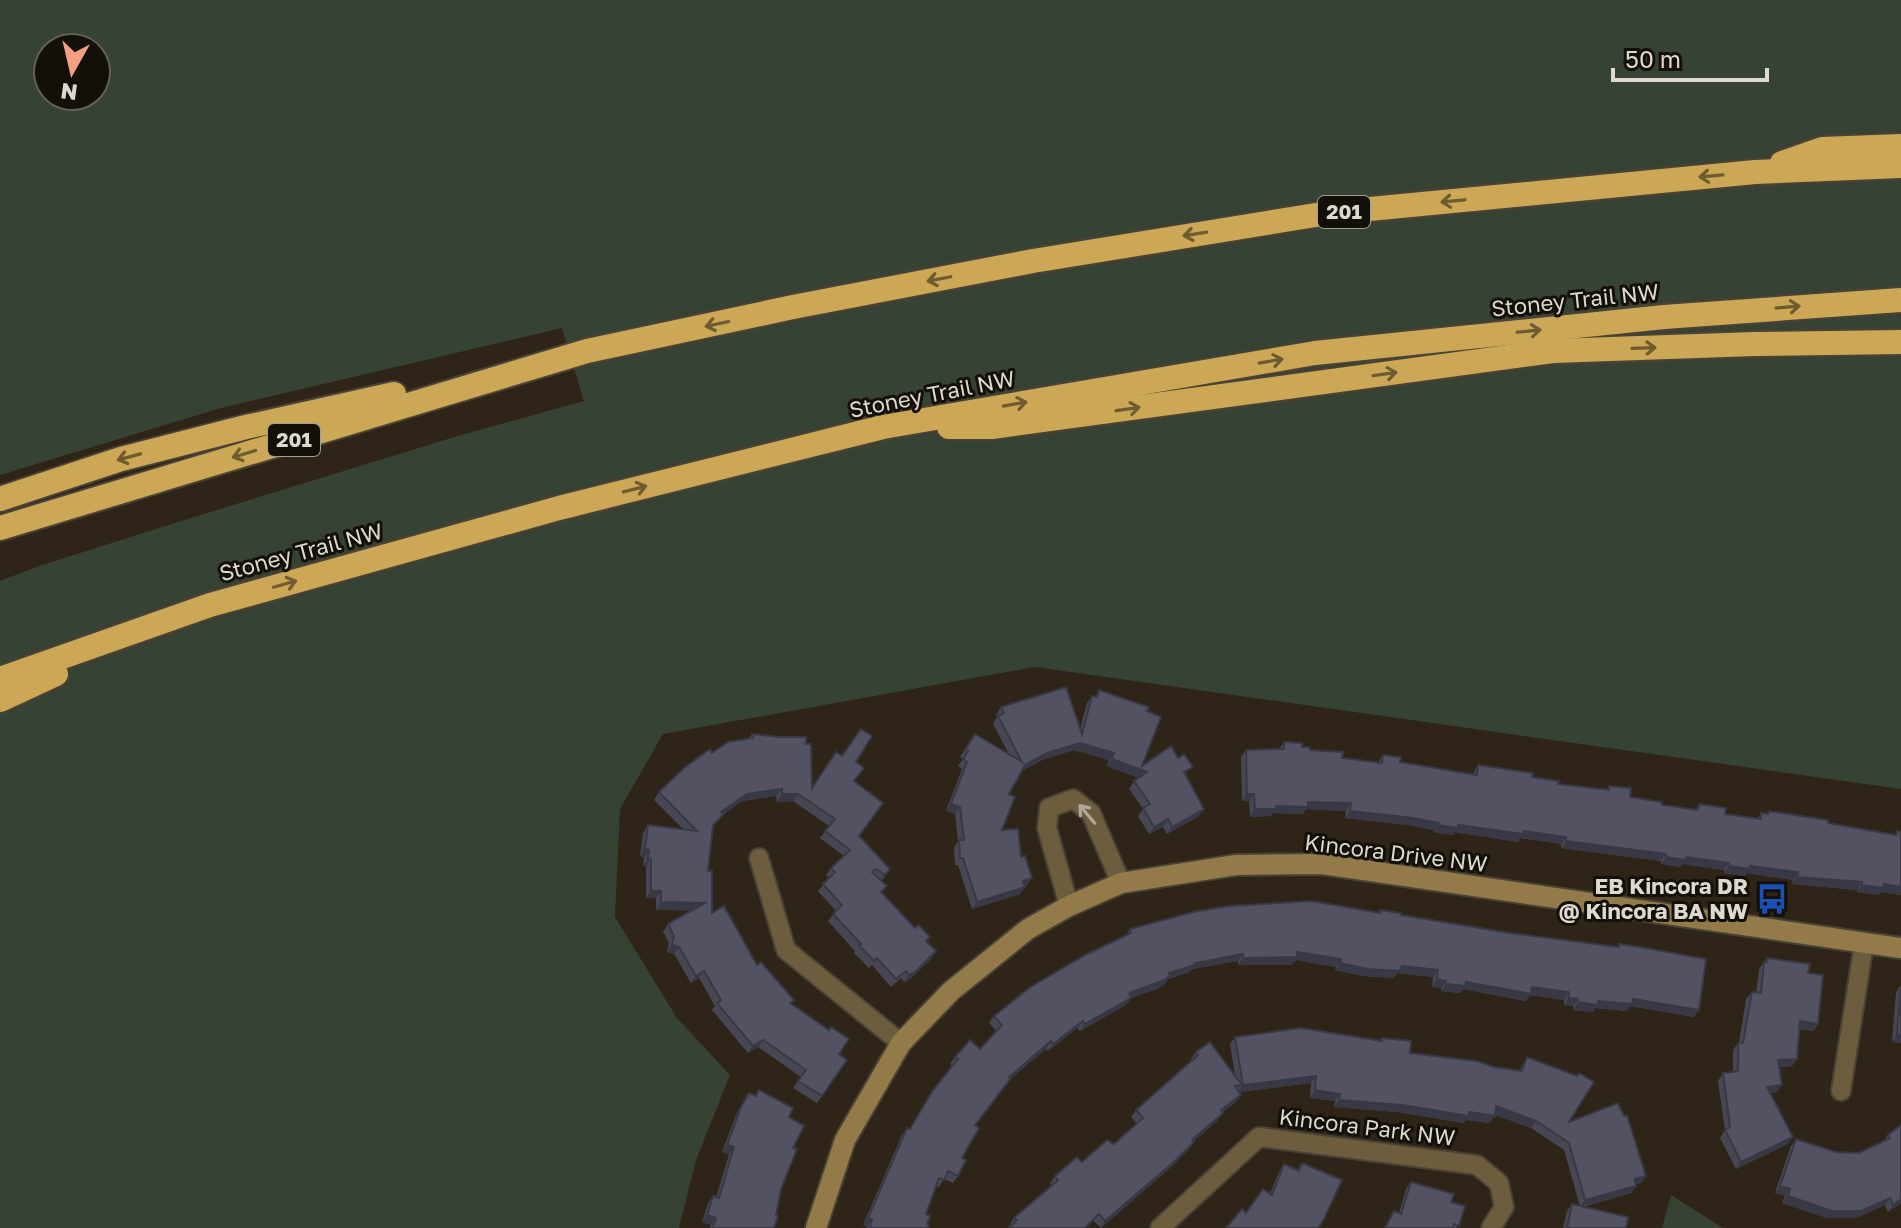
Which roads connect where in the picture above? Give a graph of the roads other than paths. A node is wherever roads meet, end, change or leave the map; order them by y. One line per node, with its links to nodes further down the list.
1 (1901, 146): 3 (highway)
2 (1901, 166): 3 (highway, 201)
3 (1755, 172): 6 (highway, 201, one-way to 6)
4 (1901, 300): 7 (highway, Stoney Trail NW, one-way to 4)
5 (1901, 342): 7 (highway, one-way to 5)
6 (587, 351): 8 (highway, one-way to 8); 9 (highway, 201, one-way to 9)
7 (883, 427): 10 (highway, Stoney Trail NW, one-way to 7)
8 (0, 499)
9 (0, 528)
10 (210, 605): 11 (highway, Stoney Trail NW); 12 (highway)
11 (0, 679)
12 (0, 700)
13 (759, 858): 18 (street)
14 (1121, 883): 15 (street, Kincora Drive NW); 15 (street, one-way to 15); 16 (street, Kincora Drive NW)
15 (1069, 906): 18 (street, Kincora Drive NW)
16 (1864, 943): 17 (street, Kincora Drive NW); 19 (street)
17 (1901, 948)
18 (901, 1043): 20 (street, Kincora Drive NW)
19 (1841, 1091)
20 (816, 1228)
21 (1160, 1228): 22 (street, Kincora Park NW)
22 (1491, 1228)

